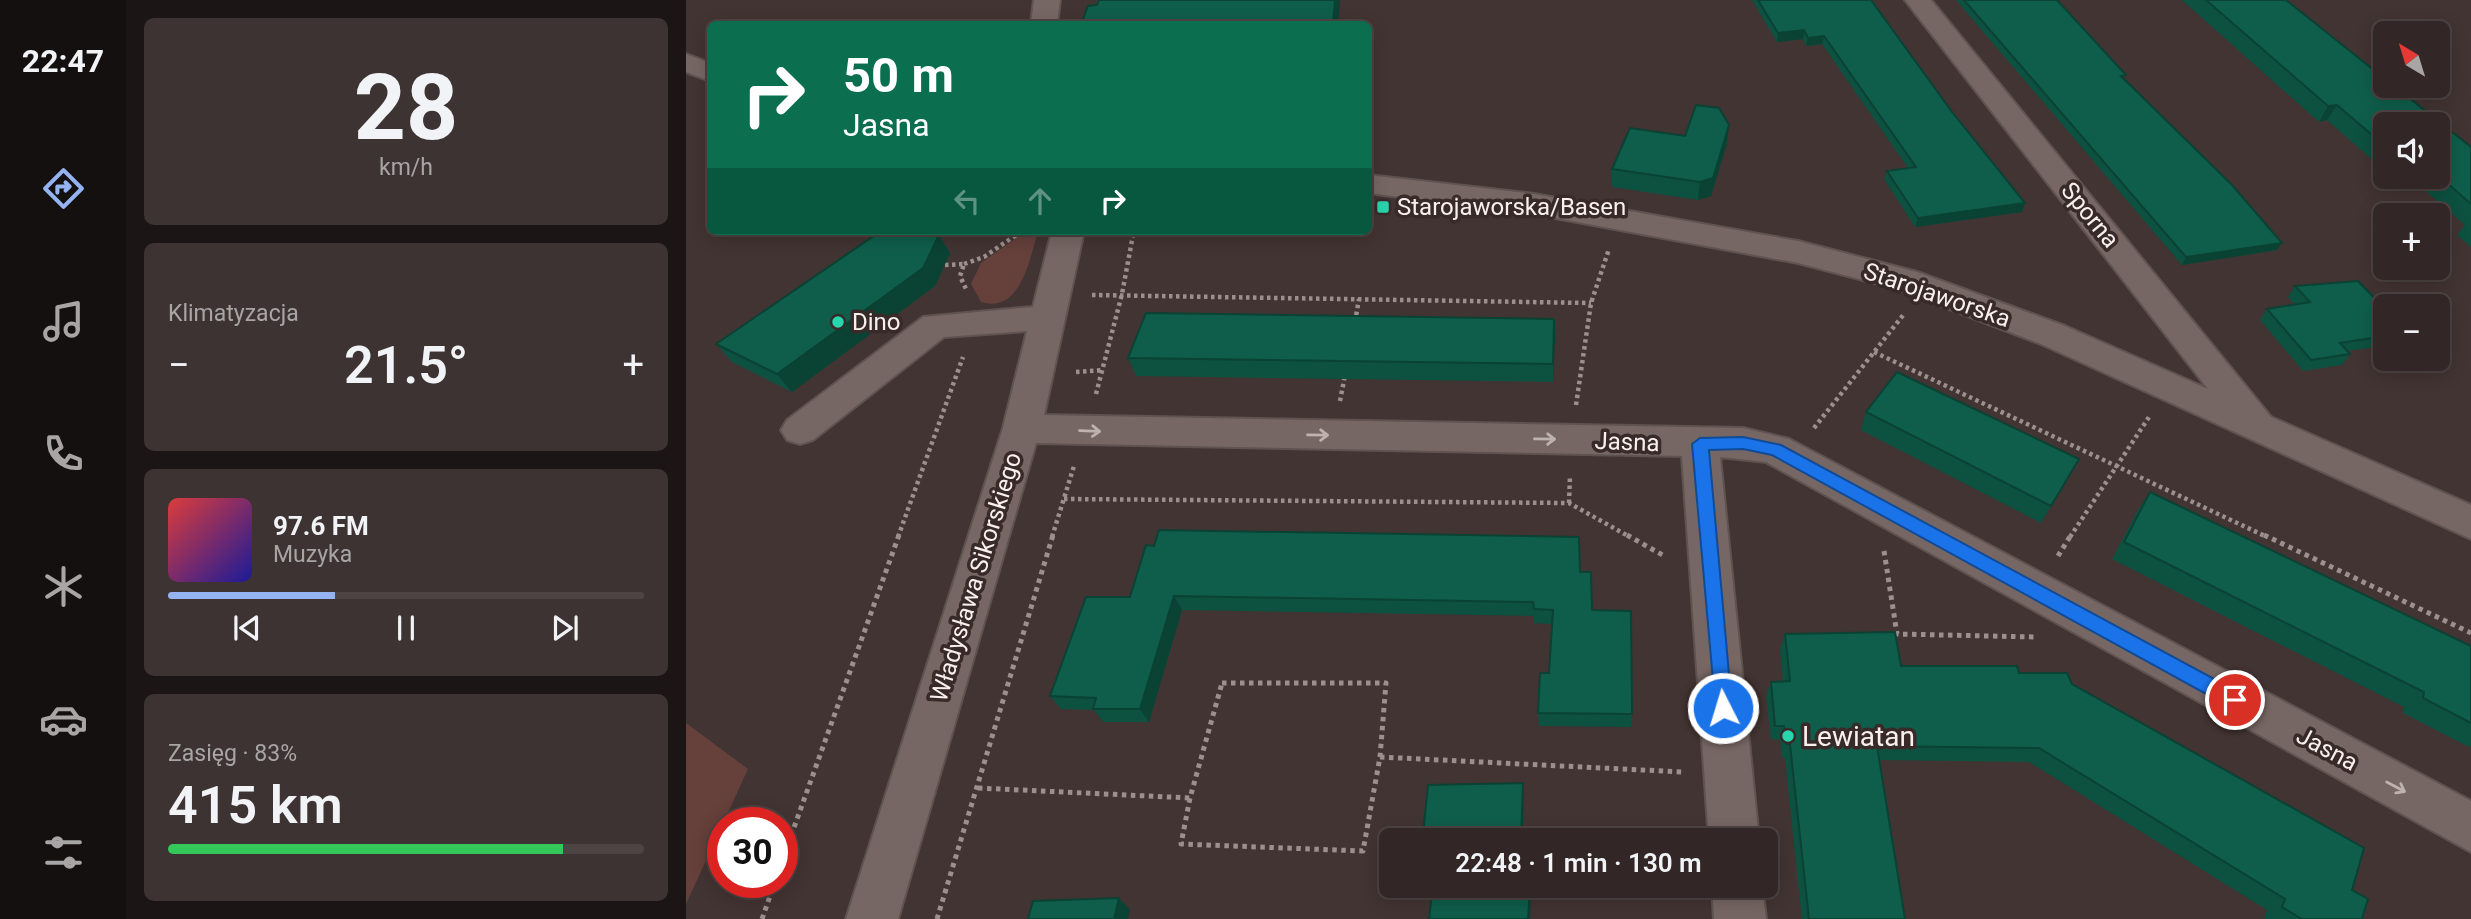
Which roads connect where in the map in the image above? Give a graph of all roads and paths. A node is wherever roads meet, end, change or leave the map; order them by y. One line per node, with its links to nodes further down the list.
1 (1047, 0): 3 (street)
2 (1918, 0): 27 (street, Sporna)
3 (1044, 21)
4 (686, 62): 5 (street)
5 (707, 72)
6 (1372, 184): 7 (street, Starojaworska)
7 (1620, 220): 16 (path); 27 (street, Starojaworska)
8 (1016, 235): 11 (path)
9 (1067, 235): 17 (street, Władysława Sikorskiego)
10 (1133, 235): 14 (path)
11 (964, 264): 12 (path); 13 (path)
12 (945, 265)
13 (968, 293)
14 (1122, 294): 15 (path); 17 (path); 28 (path)
15 (1359, 299): 16 (path); 19 (path)
16 (1591, 303): 30 (path)
17 (1051, 307): 25 (street, Władysława Sikorskiego); 26 (street)
18 (1907, 310): 21 (path)
19 (1354, 324)
20 (965, 352): 43 (path)
21 (1874, 352): 29 (path); 32 (path)
22 (1347, 362): 24 (path)
23 (2144, 410): 32 (path)
24 (1338, 412)
25 (1022, 428): 28 (street, Jasna); 49 (street, Władysława Sikorskiego)
26 (800, 430)
27 (2261, 430): 35 (street, Starojaworska)
28 (1085, 431): 30 (street, Jasna, one-way to 30); 33 (path)
29 (1809, 435)
30 (1572, 440): 31 (street, Jasna); 34 (path)
31 (1700, 444): 44 (street); 45 (street, Jasna, one-way to 45)
32 (2116, 466): 37 (path); 38 (path)
33 (1063, 499): 34 (path); 41 (path)
34 (1569, 503): 36 (path)
35 (2471, 523)
36 (1678, 564)
37 (2052, 566)
38 (2471, 633)
39 (1380, 757): 40 (path); 42 (path); 42 (path)
40 (1695, 772)
41 (978, 788): 42 (path); 50 (path)
42 (1190, 798)
43 (798, 816)
44 (1733, 828)
45 (2471, 828)
46 (769, 898): 48 (path)
47 (1739, 898): 51 (street)
48 (762, 919)
49 (872, 919)
50 (937, 919)
51 (1740, 919)

